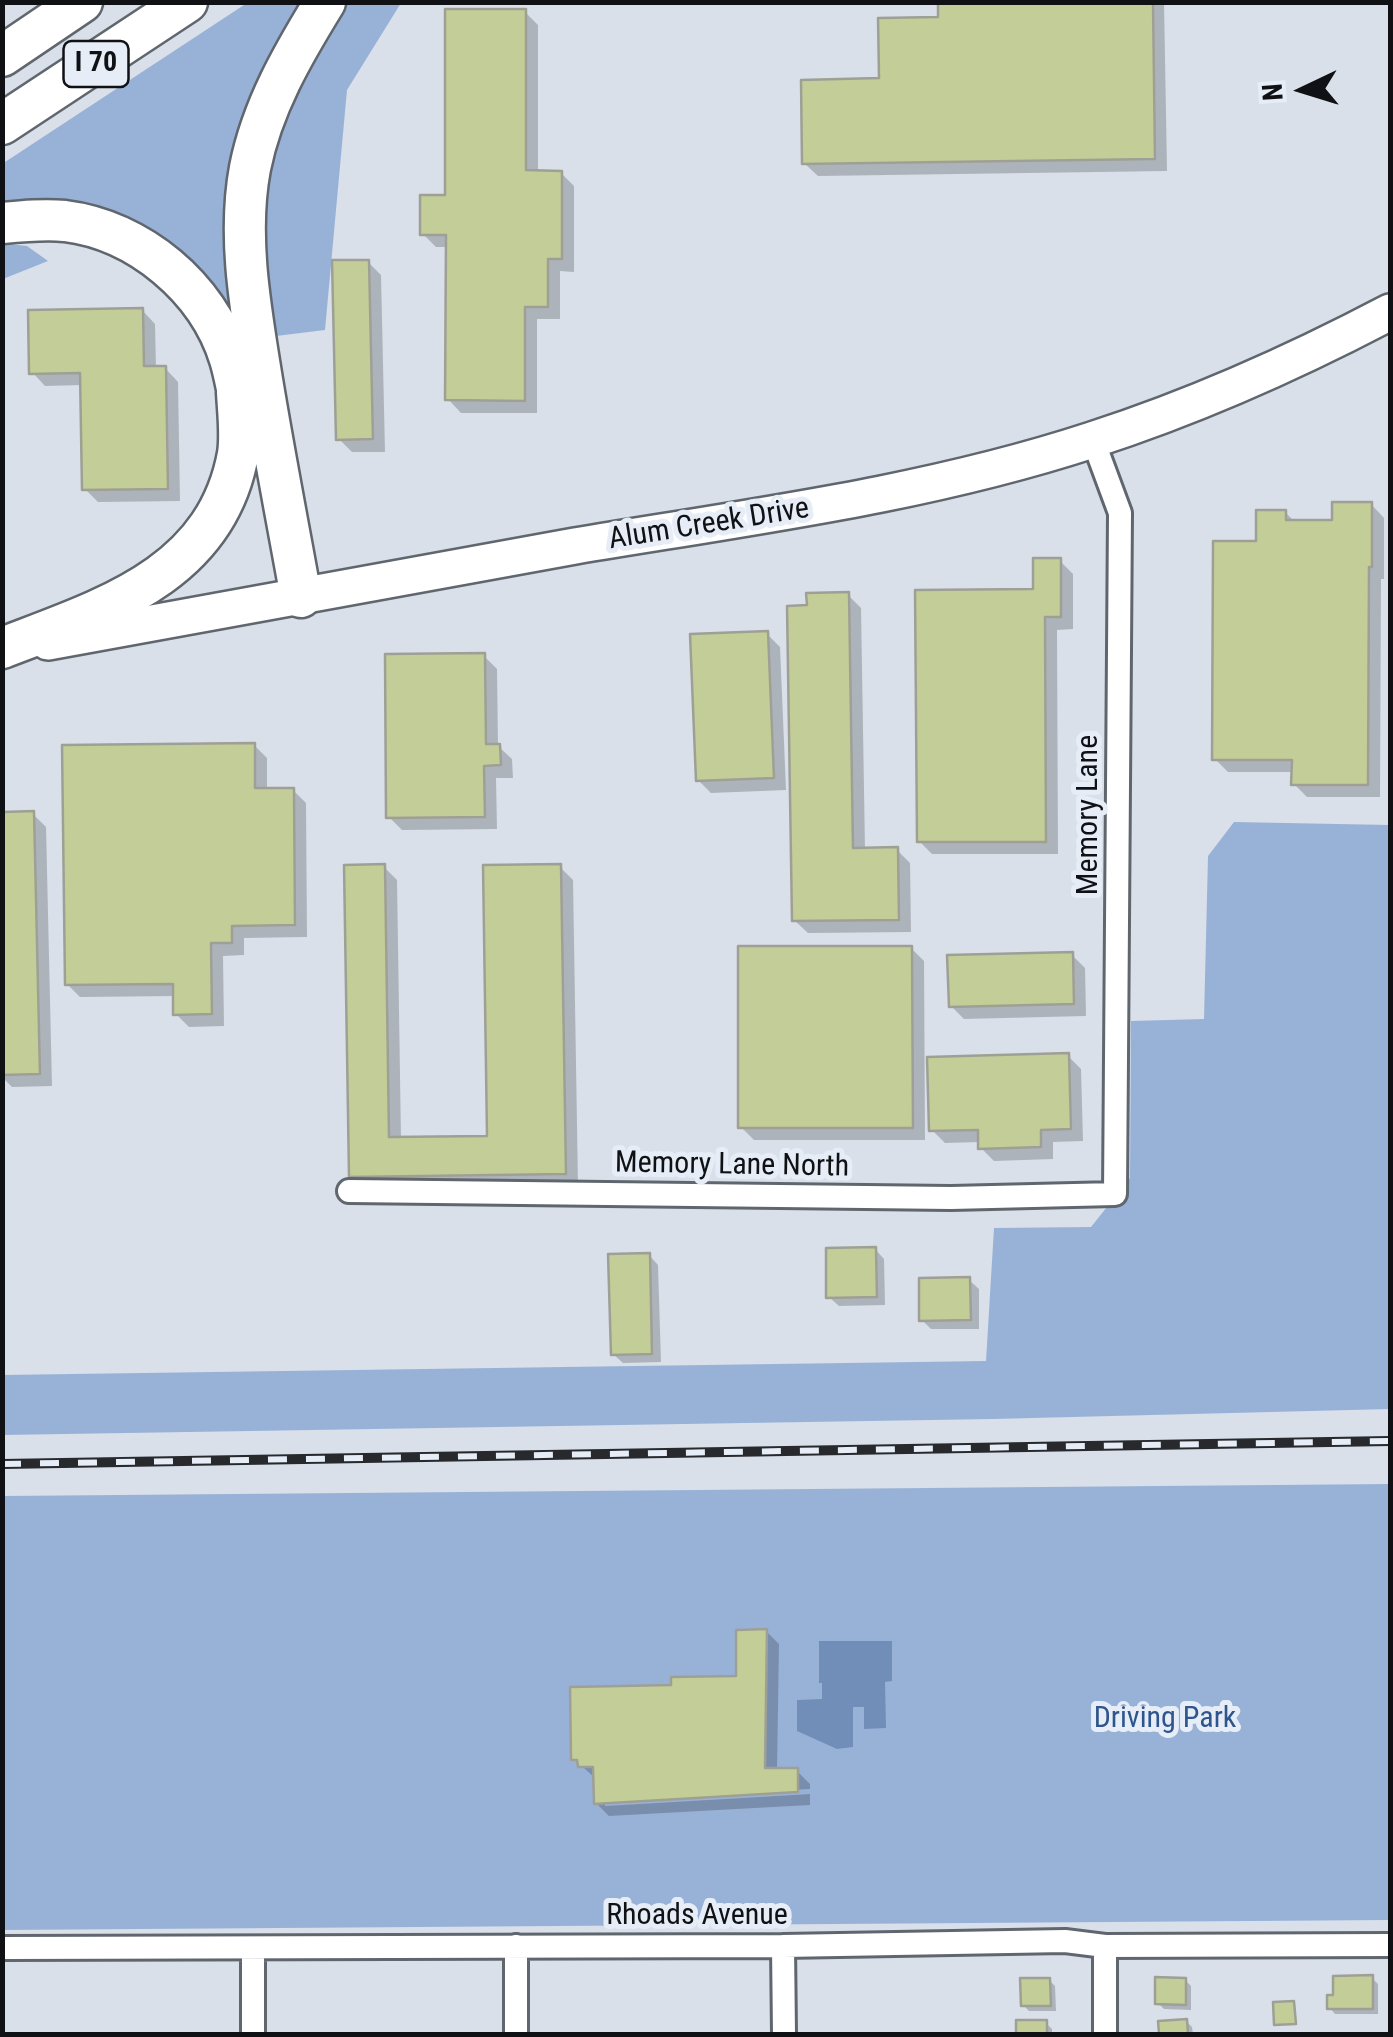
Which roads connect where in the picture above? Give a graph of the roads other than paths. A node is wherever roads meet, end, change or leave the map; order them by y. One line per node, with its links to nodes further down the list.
1 (82, 2): 4 (highway, I 70)
2 (187, 2): 5 (highway, I 70)
3 (325, 2): 10 (highway)
4 (2, 56)
5 (2, 124)
6 (2, 222): 8 (highway)
7 (1390, 312): 9 (main road, Alum Creek Drive)
8 (237, 388): 10 (highway); 11 (highway)
9 (1092, 440): 10 (main road, Alum Creek Drive); 13 (street, Memory Lane)
10 (301, 597): 11 (main road, Alum Creek Drive)
11 (2, 649)
12 (349, 1191): 13 (street, Memory Lane North)
13 (1115, 1194)
14 (516, 1946): 15 (street, Rhoads Avenue); 19 (street, Rhoads Avenue); 21 (street)
15 (783, 1946): 16 (street, Rhoads Avenue); 22 (street)
16 (1104, 1946): 17 (street, Rhoads Avenue); 23 (street)
17 (1390, 1946)
18 (2, 1948): 19 (street, Rhoads Avenue)
19 (253, 1948): 20 (street)
20 (253, 2034)
21 (516, 2034)
22 (784, 2034)
23 (1105, 2034)

